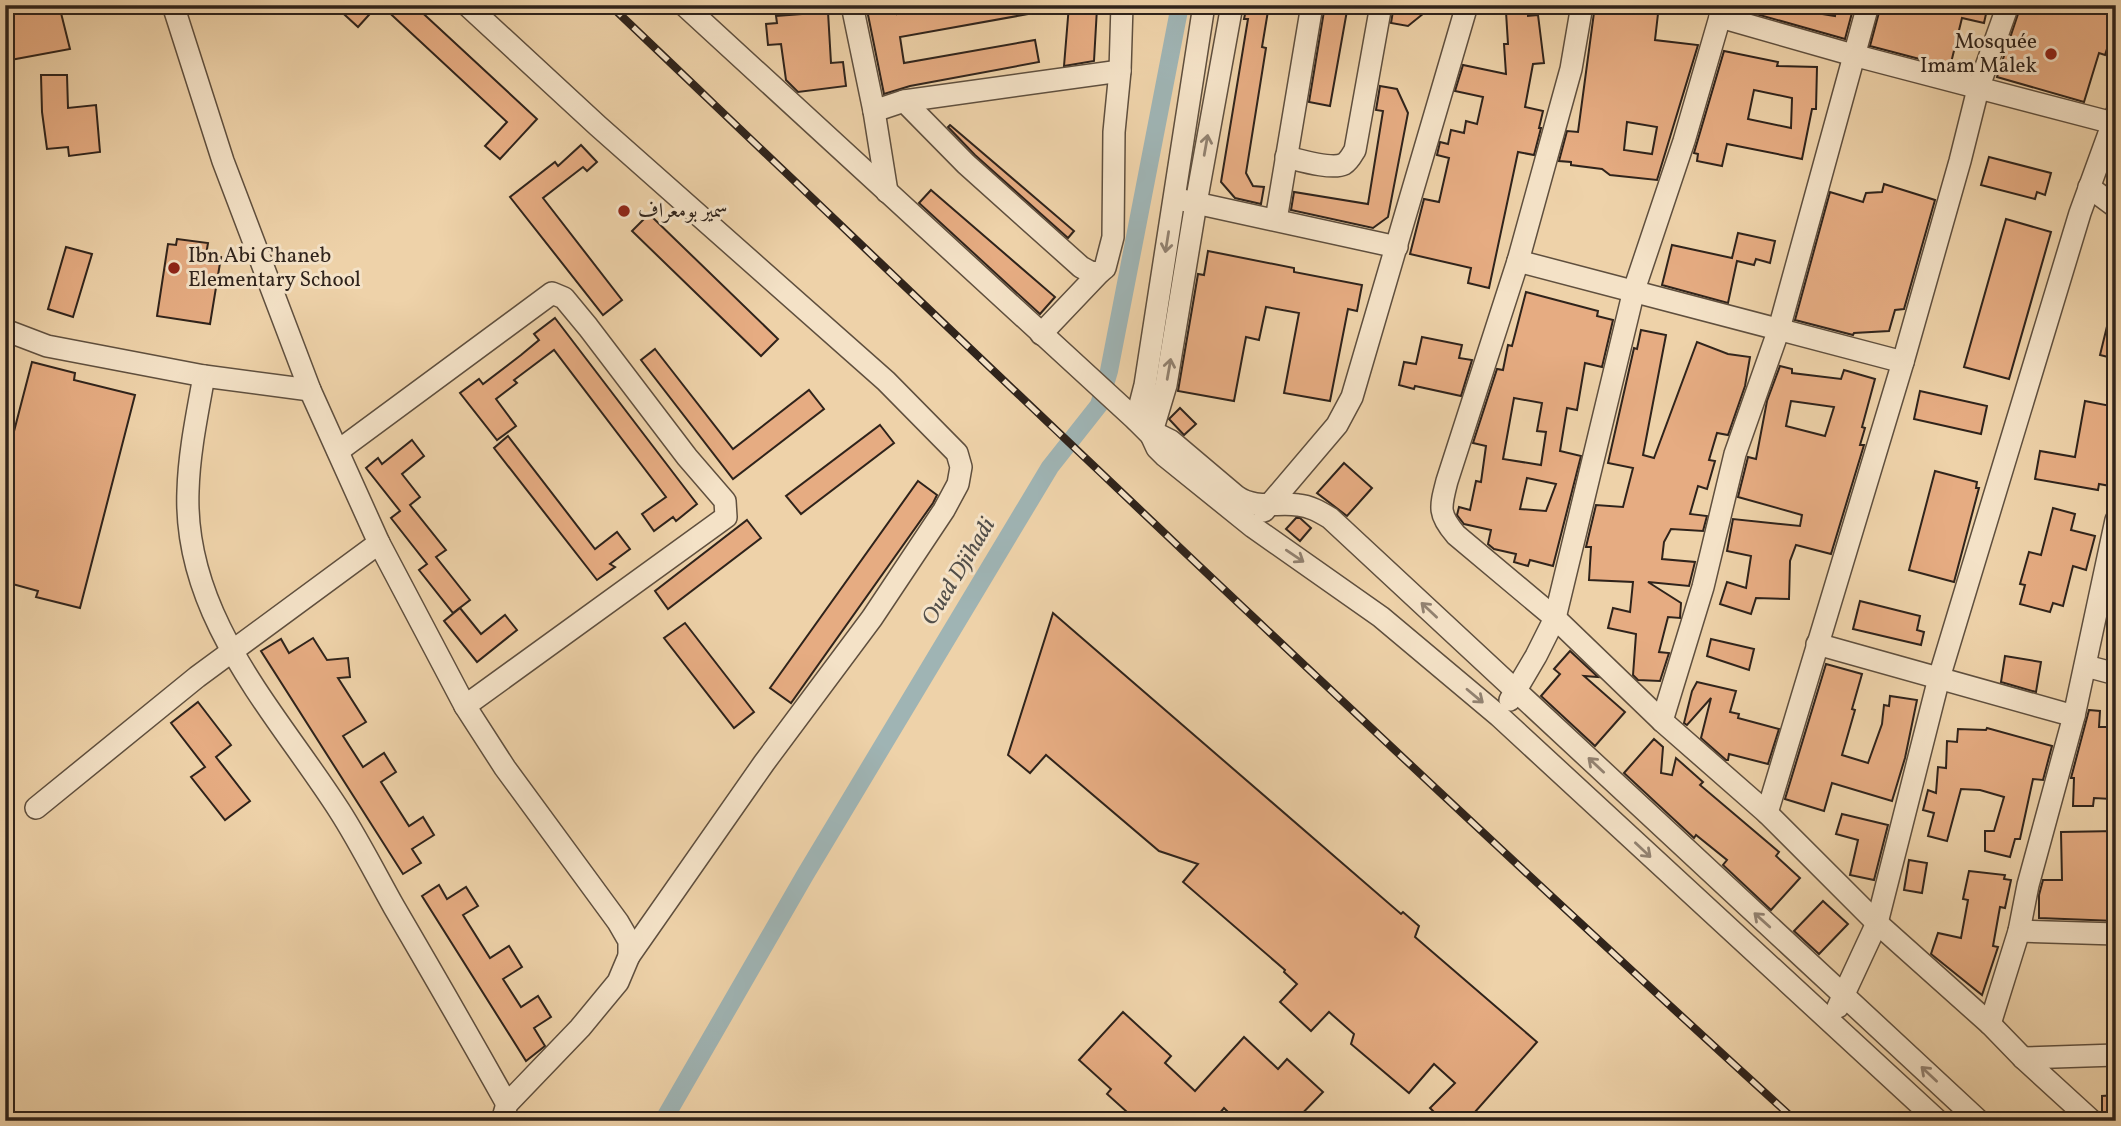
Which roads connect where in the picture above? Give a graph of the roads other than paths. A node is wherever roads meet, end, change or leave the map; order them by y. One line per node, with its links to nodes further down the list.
1 (173, 5): 37 (street)
2 (467, 5): 60 (street)
3 (852, 5): 19 (street)
4 (1122, 5): 16 (street)
5 (1204, 5): 24 (street)
6 (1232, 5): 25 (street, one-way to 6)
7 (1311, 5): 21 (street)
8 (1381, 5): 21 (street)
9 (1466, 5): 28 (street)
10 (1582, 5): 29 (street)
11 (1868, 5): 15 (street)
12 (2008, 5): 17 (street)
13 (693, 6): 23 (street)
14 (1721, 11): 15 (street); 31 (street)
15 (1853, 55): 17 (street); 32 (street)
16 (1120, 71): 18 (street); 30 (street)
17 (1978, 89): 20 (street); 35 (street)
18 (904, 101): 19 (street); 30 (street)
19 (874, 111): 23 (street)
20 (2114, 119): 22 (street)
21 (1286, 157): 27 (street)
22 (2089, 187): 26 (street); 49 (street)
23 (887, 192): 34 (street)
24 (1173, 198): 25 (street); 38 (street, one-way to 38)
25 (1196, 203): 27 (street); 38 (street, one-way to 25)
26 (2116, 207)
27 (1276, 220): 28 (street)
28 (1396, 247): 40 (street)
29 (1518, 261): 31 (street); 44 (street)
30 (1100, 272): 34 (street)
31 (1634, 290): 32 (street); 44 (street)
32 (1779, 328): 35 (street); 54 (street)
33 (5, 330): 36 (street)
34 (1041, 334): 38 (street)
35 (1903, 362): 45 (street)
36 (204, 376): 37 (street); 46 (street)
37 (310, 390): 39 (street)
38 (1136, 420): 40 (street); 42 (street)
39 (338, 451): 43 (street); 51 (street)
40 (1268, 505): 42 (street); 50 (street, one-way to 40)
41 (2116, 520): 47 (street)
42 (1253, 527): 52 (street, one-way to 52)
43 (379, 543): 46 (street); 51 (street)
44 (1555, 618): 50 (street); 54 (street)
45 (1817, 644): 49 (street); 56 (street)
46 (231, 652): 55 (street); 66 (street)
47 (2085, 666): 48 (street); 53 (street)
48 (2116, 674)
49 (1939, 678): 53 (street); 57 (street)
50 (1516, 690): 52 (street); 61 (street, one-way to 50)
51 (465, 706): 60 (street)
52 (1499, 716): 62 (street, one-way to 62)
53 (2074, 716): 58 (street)
54 (1662, 721): 56 (street)
55 (36, 808)
56 (1767, 813): 57 (street)
57 (1877, 923): 61 (street); 63 (street)
58 (2019, 931): 59 (street); 63 (street)
59 (2116, 934)
60 (629, 956): 66 (street)
61 (1844, 995): 62 (street); 68 (street, one-way to 61)
62 (1831, 1021): 67 (street)
63 (1990, 1024): 65 (street)
64 (2116, 1055): 65 (street)
65 (2023, 1058): 69 (street)
66 (504, 1112)
67 (1938, 1121)
68 (1979, 1121)
69 (2092, 1121)

